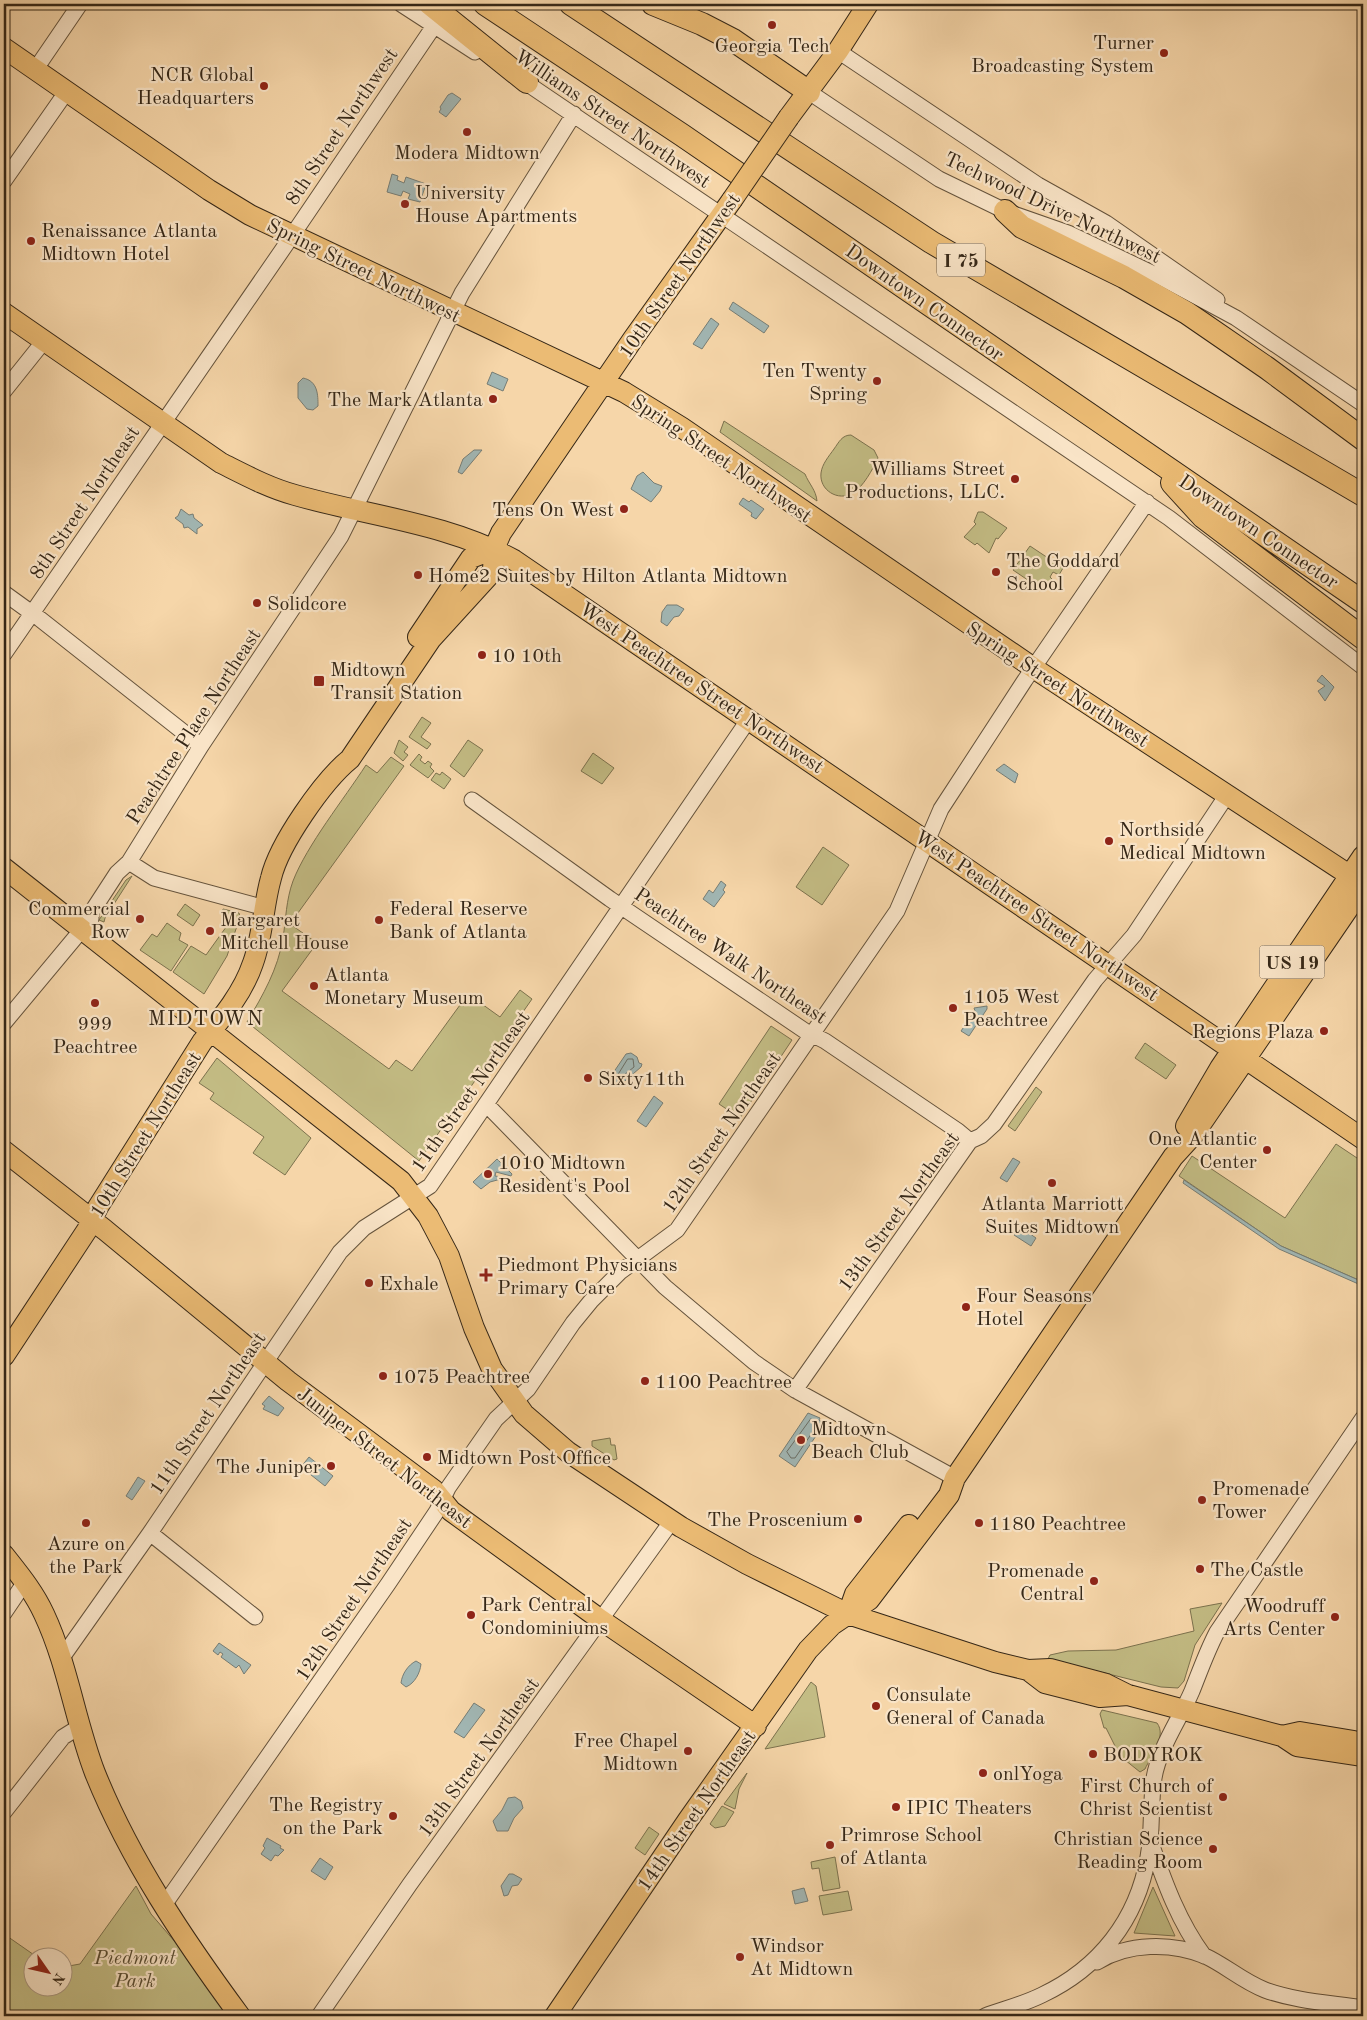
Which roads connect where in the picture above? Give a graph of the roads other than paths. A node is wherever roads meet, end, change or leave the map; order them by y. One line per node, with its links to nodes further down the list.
1 (80, 4): 10 (street)
2 (401, 4): 7 (street)
3 (485, 4): 30 (highway, Downtown Connector / I 75)
4 (571, 4): 31 (highway, I 75)
5 (652, 4): 13 (highway)
6 (868, 4): 9 (main road, 10th Street Northwest)
7 (432, 15): 11 (highway); 20 (street, 8th Street Northwest)
8 (4, 48): 10 (main road, Spring Street Northwest)
9 (838, 51): 13 (main road, 10th Street Northwest); 17 (street, Techwood Drive Northwest)
10 (35, 70): 12 (main road, Spring Street Northwest)
11 (527, 82): 14 (street, Williams Street Northwest)
12 (68, 91): 15 (street); 20 (main road, Spring Street Northwest)
13 (809, 92): 16 (main road, 10th Street Northwest, bridge); 18 (street, Techwood Drive Northwest)
14 (574, 114): 16 (street, Williams Street Northwest); 22 (street, Peachtree Place Northeast)
15 (4, 181)
16 (727, 207): 25 (main road, 10th Street Northwest); 32 (street, Williams Street Northwest)
17 (1075, 207): 19 (street); 23 (street, Techwood Drive Northwest)
18 (1005, 211): 19 (street, Techwood Drive Northwest); 29 (highway)
19 (1068, 233): 23 (street, Techwood Drive Northwest)
20 (292, 236): 22 (main road, Spring Street Northwest); 28 (street, 8th Street Northwest)
21 (4, 313): 24 (main road, West Peachtree Street Northwest)
22 (452, 313): 25 (main road, Spring Street Northwest); 33 (street, Peachtree Place Northeast)
23 (1236, 318): 27 (street, Techwood Drive Northwest)
24 (44, 341): 26 (street); 28 (main road, West Peachtree Street Northwest)
25 (603, 384): 34 (main road, 10th Street Northwest); 41 (main road, Spring Street Northwest)
26 (4, 391)
27 (1363, 404)
28 (162, 422): 33 (main road, West Peachtree Street Northwest); 37 (street, 8th Street Northeast)
29 (1363, 439)
30 (1145, 453): 36 (highway, Downtown Connector / I 75); 38 (highway)
31 (1363, 495)
32 (1147, 502): 40 (street, Williams Street Northwest); 41 (street, 12th Street Northeast)
33 (353, 510): 34 (main road, West Peachtree Street Northwest); 43 (street, Peachtree Place Northeast)
34 (494, 549): 42 (main road, West Peachtree Street Northwest); 52 (main road, 10th Street Northeast)
35 (4, 593): 37 (street)
36 (1363, 602)
37 (32, 614): 39 (street, 8th Street Northeast); 43 (street)
38 (1363, 638)
39 (4, 654)
40 (1363, 667)
41 (1033, 668): 44 (main road, Spring Street Northwest); 46 (street, 12th Street Northeast)
42 (749, 719): 46 (main road, West Peachtree Street Northwest); 51 (street, 11th Street Northeast)
43 (201, 746): 48 (street, Peachtree Place Northeast)
44 (1228, 795): 50 (main road, Spring Street Northwest); 54 (street, 13th Street Northeast)
45 (472, 800): 51 (street, Peachtree Walk Northeast)
46 (926, 840): 54 (main road, West Peachtree Street Northwest); 57 (street, 12th Street Northeast)
47 (1363, 856): 50 (main road)
48 (129, 862): 52 (street); 53 (street, Peachtree Place Northeast)
49 (4, 868): 53 (main road)
50 (1359, 882): 58 (main road)
51 (621, 906): 57 (street, Peachtree Walk Northeast); 59 (street, 11th Street Northeast)
52 (264, 908): 56 (main road, 10th Street Northeast)
53 (86, 924): 55 (street, Peachtree Place Northeast); 56 (main road)
54 (1108, 964): 58 (main road, West Peachtree Street Northwest); 61 (street, 13th Street Northeast)
55 (4, 1023)
56 (212, 1030): 63 (main road); 64 (main road, 10th Street Northeast)
57 (812, 1035): 61 (street, Peachtree Walk Northeast); 65 (street, 12th Street Northeast)
58 (1240, 1054): 60 (main road, West Peachtree Street Northwest); 71 (main road)
59 (487, 1105): 63 (street, 11th Street Northeast); 65 (street)
60 (1363, 1139)
61 (970, 1141): 68 (street, 13th Street Northeast)
62 (4, 1151): 64 (main road, Juniper Street Northeast)
63 (414, 1197): 67 (street, 11th Street Northeast); 69 (main road)
64 (92, 1220): 66 (main road, 10th Street Northeast); 67 (main road, Juniper Street Northeast)
65 (637, 1260): 68 (street); 69 (street, 12th Street Northeast)
66 (4, 1356)
67 (265, 1362): 72 (main road, Juniper Street Northeast); 74 (street, 11th Street Northeast)
68 (796, 1390): 71 (street)
69 (514, 1402): 72 (street, 12th Street Northeast); 73 (main road)
70 (1363, 1420): 82 (street)
71 (955, 1478): 78 (main road)
72 (442, 1500): 80 (main road, Juniper Street Northeast); 90 (street, 12th Street Northeast)
73 (671, 1522): 78 (main road); 80 (street, 13th Street Northeast)
74 (150, 1533): 79 (street); 81 (street, 11th Street Northeast)
75 (4, 1555): 76 (main road)
76 (25, 1582): 77 (street); 81 (main road)
77 (4, 1613)
78 (848, 1614): 82 (main road); 83 (main road, 14th Street Northeast)
79 (255, 1616)
80 (600, 1620): 83 (main road, Juniper Street Northeast); 96 (street, 13th Street Northeast)
81 (61, 1659): 84 (main road)
82 (1182, 1711): 85 (main road); 89 (street)
83 (756, 1726): 97 (main road, 14th Street Northeast)
84 (79, 1728): 88 (street); 90 (main road)
85 (1282, 1736): 86 (main road); 87 (main road)
86 (1363, 1742)
87 (1363, 1756)
88 (4, 1812)
89 (1150, 1840): 91 (street); 92 (street)
90 (164, 1904): 95 (main road)
91 (1204, 1956): 92 (street); 94 (street)
92 (1083, 1970): 98 (street)
93 (1363, 2008): 94 (street)
94 (1342, 2010)
95 (240, 2016)
96 (319, 2016)
97 (555, 2016)
98 (985, 2016)

